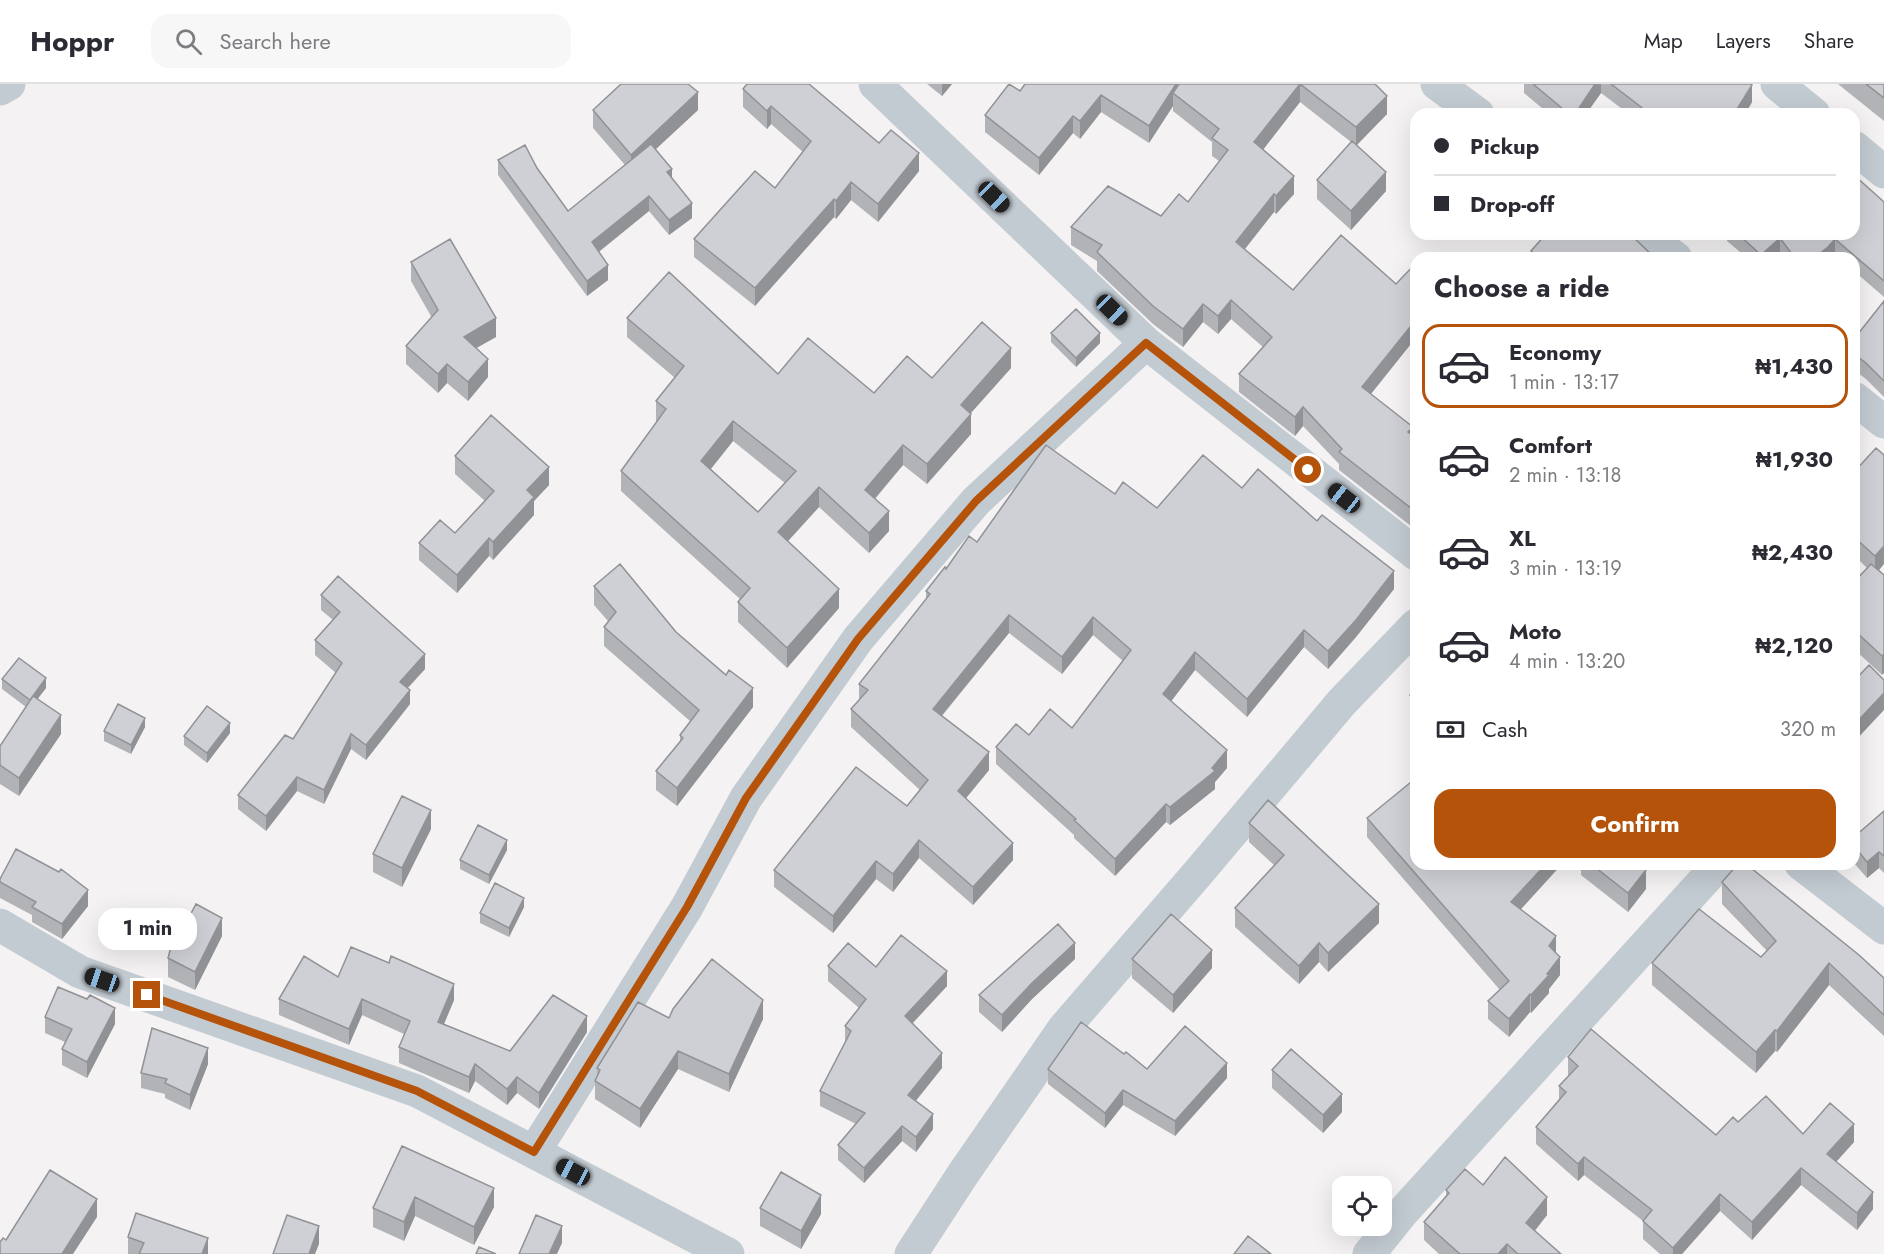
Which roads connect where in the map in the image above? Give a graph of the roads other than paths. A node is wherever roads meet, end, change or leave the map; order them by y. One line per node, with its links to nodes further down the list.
1 (9, 84): 5 (street)
2 (875, 84): 12 (street)
3 (1437, 84): 6 (street)
4 (1777, 84): 7 (street)
5 (0, 89)
6 (1470, 108)
7 (1807, 108)
8 (1860, 152): 9 (street)
9 (1884, 172)
10 (1651, 240): 11 (street)
11 (1668, 252)
12 (1146, 343): 15 (street); 21 (street)
13 (1860, 403): 14 (street)
14 (1884, 422)
15 (1410, 549)
16 (1410, 631): 23 (street)
17 (1714, 870): 24 (street)
18 (1809, 870): 20 (street)
19 (0, 925): 21 (street)
20 (1884, 928)
21 (534, 1152): 22 (street)
22 (728, 1254)
23 (911, 1254)
24 (1369, 1254)

